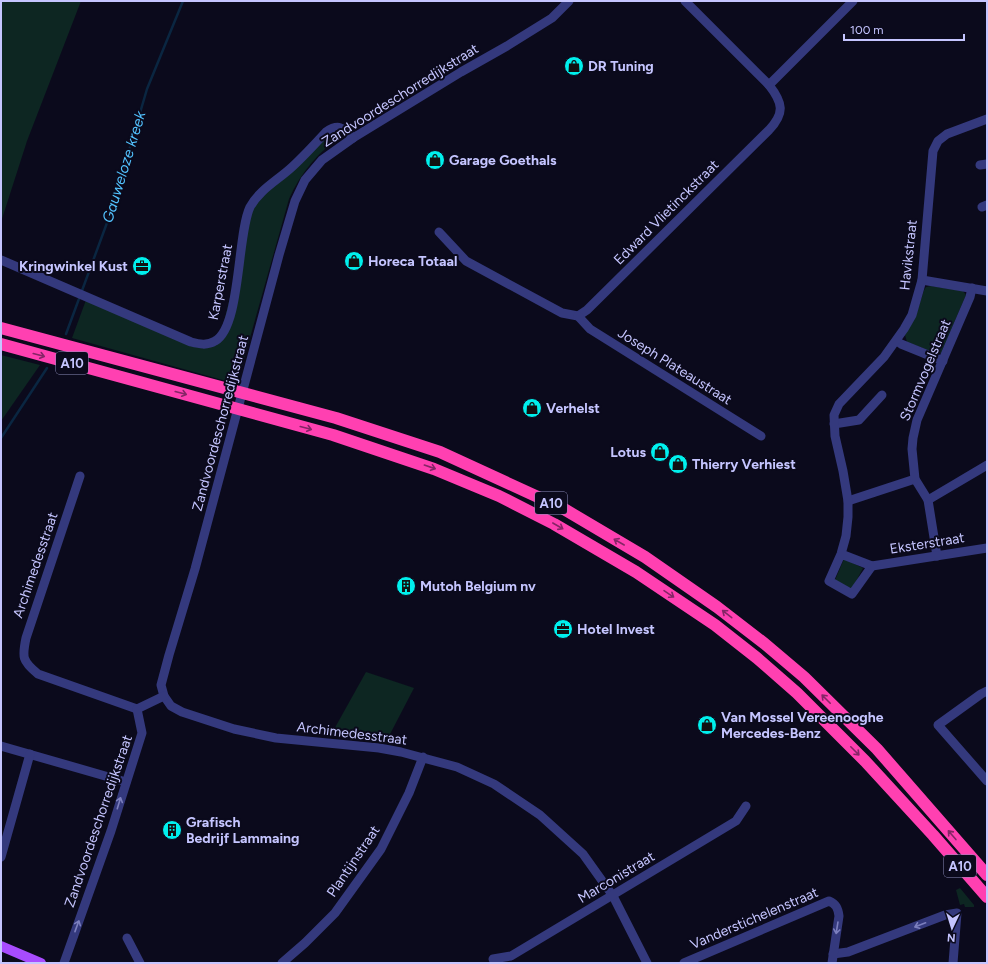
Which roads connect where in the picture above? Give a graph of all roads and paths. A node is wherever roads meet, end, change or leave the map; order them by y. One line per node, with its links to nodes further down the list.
1 (569, 1): 6 (street, Zandvoordeschorredijkstraat)
2 (685, 1): 4 (street, Edward Vlietinckstraat)
3 (853, 1): 4 (street)
4 (769, 85): 12 (street, Edward Vlietinckstraat)
5 (987, 119): 9 (street, Havikstraat)
6 (353, 138): 8 (street, Karperstraat); 30 (street, Zandvoordeschorredijkstraat)
7 (439, 232): 12 (street)
8 (1, 260)
9 (922, 280): 10 (street); 14 (street, Havikstraat)
10 (972, 288): 11 (street); 16 (street, Stormvogelstraat)
11 (987, 291)
12 (578, 316): 19 (street, Joseph Plateaustraat)
13 (1, 328): 39 (highway, A10, one-way to 13)
14 (897, 341): 16 (street); 18 (street, Havikstraat)
15 (1, 344): 41 (highway, A10, one-way to 41)
16 (943, 361): 22 (street, Stormvogelstraat)
17 (882, 395): 18 (street)
18 (834, 424): 23 (street, Havikstraat)
19 (761, 436)
20 (987, 465): 24 (street)
21 (80, 476): 31 (street, Archimedesstraat)
22 (915, 478): 23 (street); 24 (street, Stormvogelstraat)
23 (848, 500): 26 (street, Havikstraat)
24 (928, 500): 27 (street, Stormvogelstraat)
25 (987, 548): 27 (street, Eksterstraat)
26 (841, 554): 28 (street, Eksterstraat); 28 (street)
27 (937, 556): 28 (street, Eksterstraat)
28 (872, 566)
29 (987, 691): 35 (street)
30 (164, 696): 31 (street); 34 (street, Archimedesstraat)
31 (137, 710): 36 (street, Zandvoordeschorredijkstraat)
32 (1, 746): 33 (street)
33 (30, 754): 36 (street); 38 (street)
34 (423, 757): 40 (street, Archimedesstraat); 49 (street, Plantijnstraat)
35 (987, 781)
36 (126, 782): 47 (street, Zandvoordeschorredijkstraat, one-way to 36)
37 (746, 806): 40 (street, Marconistraat)
38 (1, 857)
39 (987, 875)
40 (613, 896): 45 (street, Marconistraat); 50 (street, Archimedesstraat)
41 (987, 897)
42 (127, 938): 48 (street)
43 (1, 946): 46 (main road)
44 (832, 958): 51 (street, Vanderstichelenstraat, one-way to 44); 52 (street, one-way to 44)
45 (493, 959)
46 (41, 963)
47 (64, 963)
48 (140, 963)
49 (282, 963)
50 (647, 963)
51 (684, 963)
52 (953, 963)

